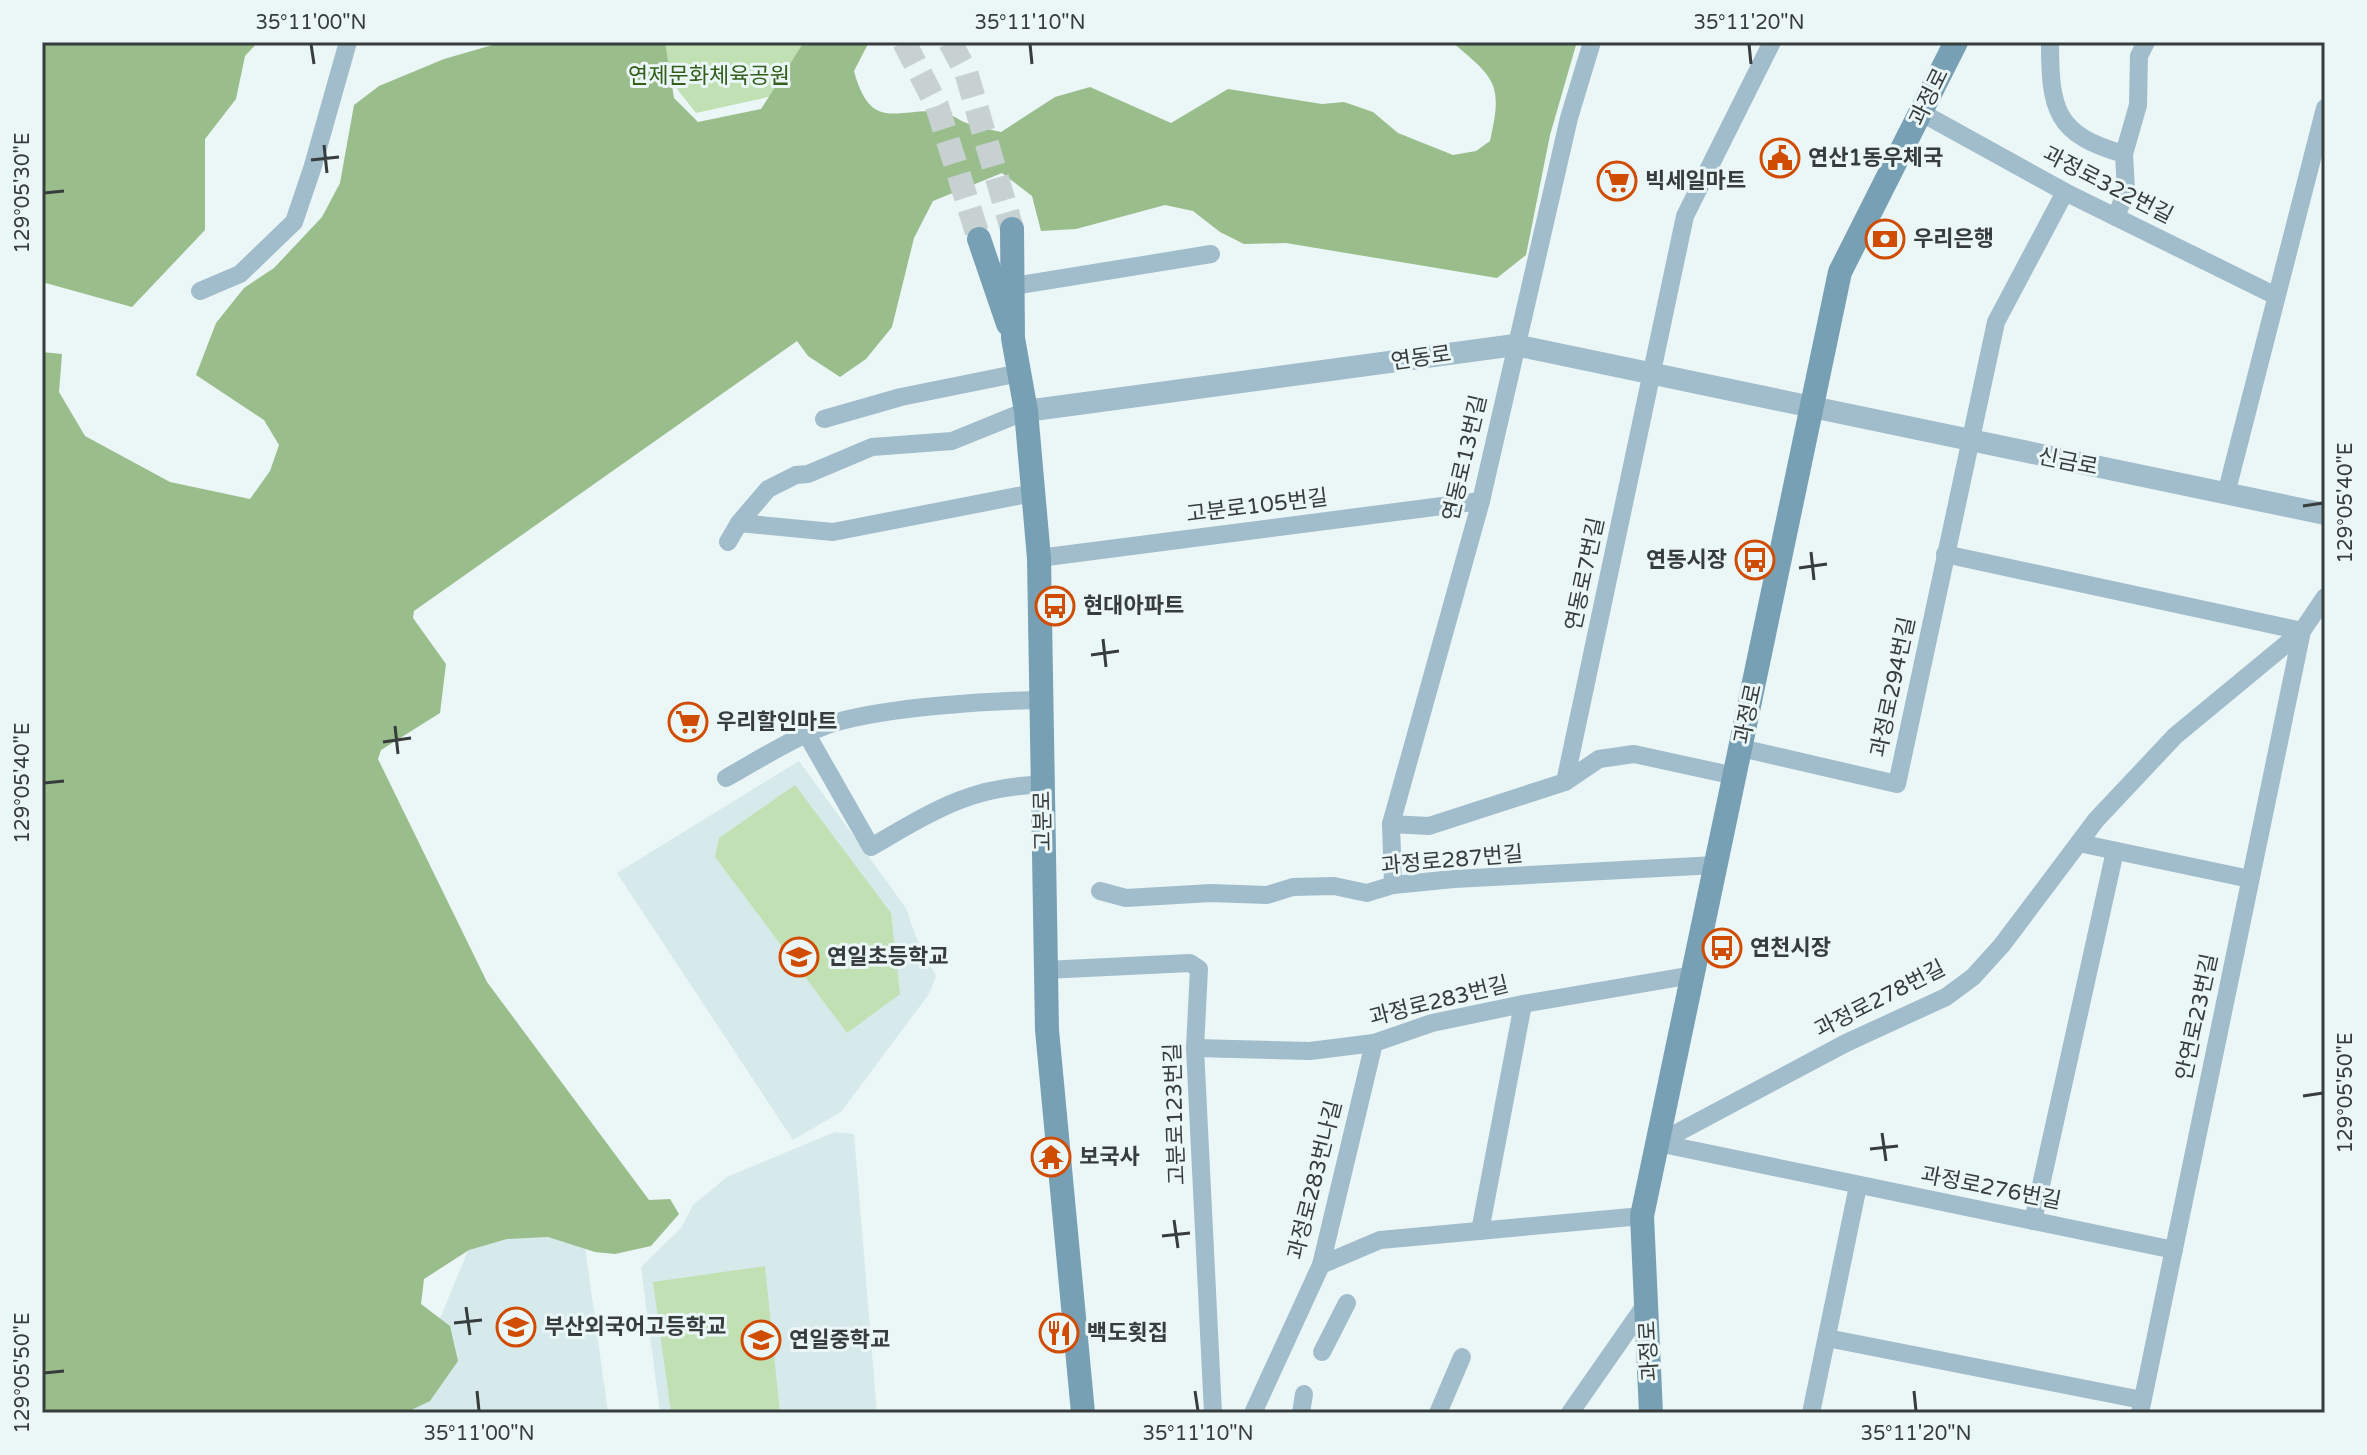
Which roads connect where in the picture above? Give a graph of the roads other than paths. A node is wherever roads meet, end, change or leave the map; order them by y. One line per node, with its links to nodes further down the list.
1 (348, 42): 17 (street)
2 (1592, 42): 20 (street, 연동로13번길)
3 (1772, 42): 22 (street, 연동로7번길)
4 (1956, 42): 8 (main road, 과정로)
5 (2050, 42): 9 (street)
6 (2146, 42): 9 (street)
7 (2325, 108): 10 (street)
8 (1922, 113): 11 (street, 과정로322번길); 23 (main road, 과정로)
9 (2124, 154): 12 (street)
10 (2320, 156): 18 (street)
11 (2065, 192): 12 (street, 과정로322번길); 26 (street, 과정로294번길)
12 (2116, 217): 18 (street, 과정로322번길)
13 (1012, 229): 16 (main road, 고분로)
14 (979, 239): 19 (main road)
15 (1211, 254): 16 (street)
16 (1014, 286): 19 (main road, 고분로)
17 (200, 291)
18 (2276, 296): 28 (street)
19 (1013, 338): 21 (main road, 고분로)
20 (1515, 345): 22 (street, 연동로); 24 (street, 연동로); 29 (street, 연동로13번길)
21 (1020, 373): 24 (main road, 고분로); 25 (street)
22 (1651, 376): 23 (street, 연동로); 42 (street, 연동로7번길)
23 (1812, 410): 26 (street, 신금로); 39 (main road, 과정로)
24 (1026, 411): 27 (main road, 고분로); 31 (street)
25 (824, 419)
26 (1969, 442): 28 (street, 신금로); 33 (street, 과정로294번길)
27 (1033, 493): 31 (street); 34 (main road, 고분로)
28 (2226, 494): 30 (street, 신금로)
29 (1481, 501): 34 (street, 고분로105번길); 44 (street, 연동로13번길)
30 (2325, 514)
31 (739, 523): 32 (street)
32 (728, 542)
33 (1945, 554): 36 (street); 39 (street, 과정로294번길)
34 (1039, 558): 37 (main road, 고분로)
35 (2325, 597): 36 (street, 과정로278번길)
36 (2302, 631): 45 (street, 과정로278번길); 48 (street, 안연로23번길)
37 (1041, 700): 38 (street); 43 (main road, 고분로)
38 (806, 733): 41 (street); 43 (street)
39 (1741, 748): 40 (main road, 과정로)
40 (1735, 776): 42 (street); 47 (main road, 과정로)
41 (726, 778)
42 (1565, 782): 44 (street)
43 (1042, 785): 51 (main road, 고분로)
44 (1391, 824): 49 (street, 연동로13번길)
45 (2079, 843): 46 (street); 56 (street, 과정로278번길)
46 (2115, 851): 48 (street); 59 (street)
47 (1716, 865): 49 (street, 과정로287번길); 52 (main road, 과정로)
48 (2250, 879): 61 (street, 안연로23번길)
49 (1393, 885): 50 (street, 과정로287번길)
50 (1100, 891)
51 (1045, 970): 55 (street, 고분로123번길); 69 (main road, 고분로)
52 (1693, 975): 53 (street, 과정로283번길); 56 (main road, 과정로)
53 (1523, 1004): 54 (street, 과정로283번길); 60 (street)
54 (1374, 1043): 55 (street, 과정로283번길); 62 (street, 과정로283번나길)
55 (1195, 1048): 70 (street, 고분로123번길)
56 (1658, 1143): 57 (street, 과정로276번길); 58 (main road, 과정로)
57 (1858, 1186): 59 (street, 과정로276번길); 65 (street)
58 (1642, 1216): 60 (street); 64 (main road, 과정로)
59 (2033, 1221): 61 (street, 과정로276번길)
60 (1480, 1231): 62 (street)
61 (2174, 1250): 68 (street, 안연로23번길)
62 (1321, 1265): 71 (street, 과정로283번나길)
63 (1347, 1303): 66 (street)
64 (1646, 1304): 73 (street); 74 (main road, 과정로)
65 (1827, 1338): 68 (street); 75 (street)
66 (1322, 1352)
67 (1462, 1357): 72 (street)
68 (2141, 1406)
69 (1083, 1413)
70 (1213, 1413)
71 (1253, 1413)
72 (1438, 1413)
73 (1570, 1413)
74 (1651, 1413)
75 (1811, 1413)

